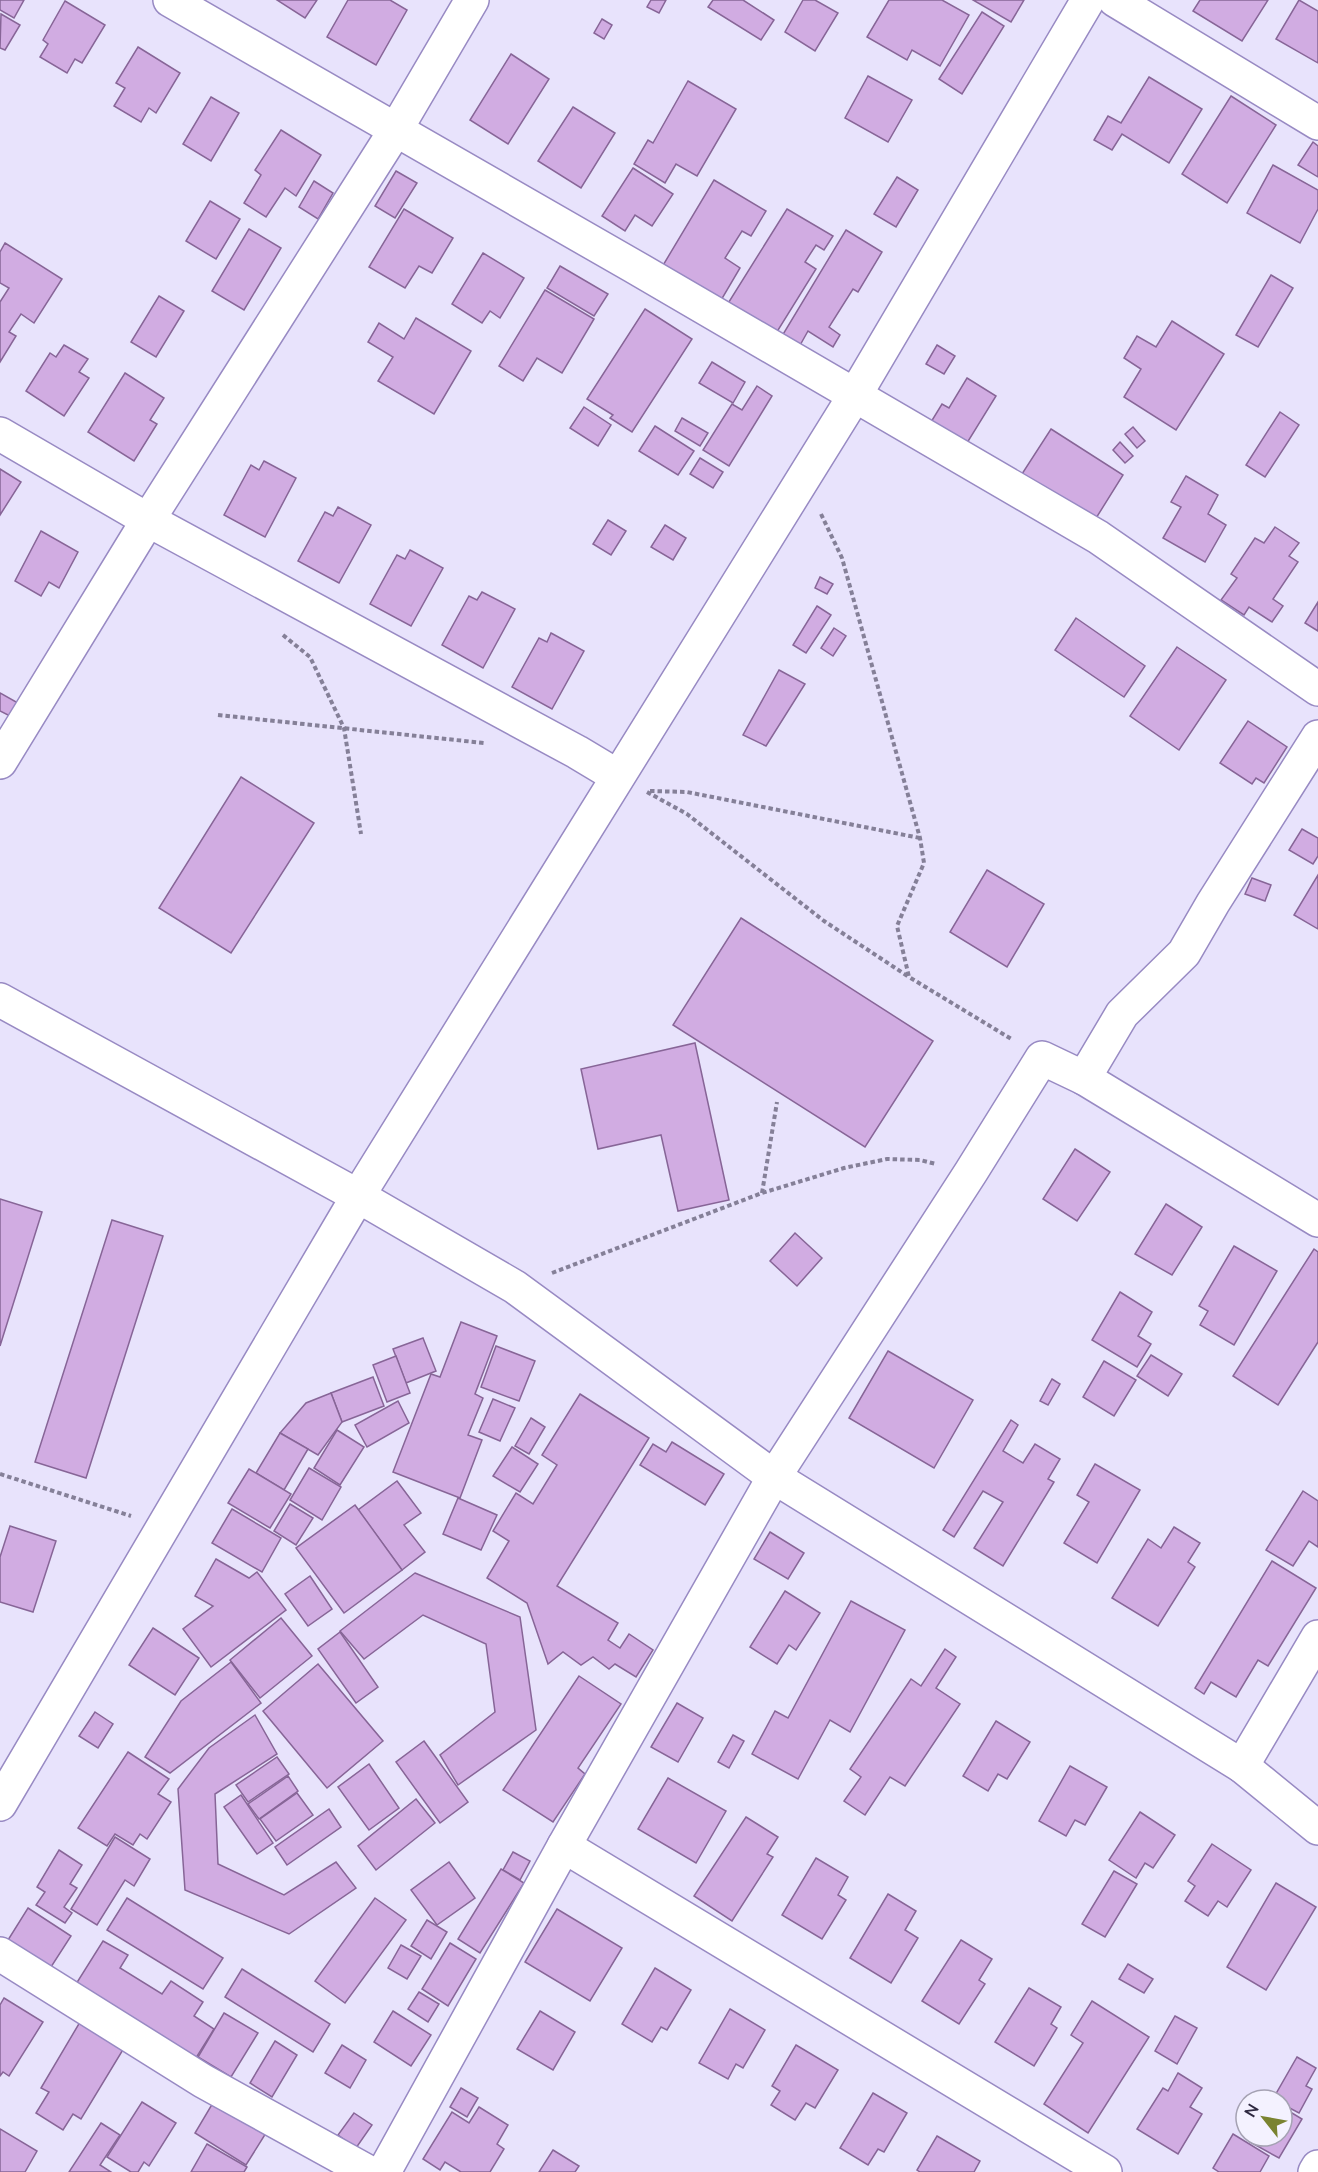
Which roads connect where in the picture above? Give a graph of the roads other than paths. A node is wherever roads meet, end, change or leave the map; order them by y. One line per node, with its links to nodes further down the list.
1 (170, 0): 6 (street)
2 (472, 0): 6 (street)
3 (1088, 0): 7 (street)
4 (1115, 0): 5 (street)
5 (1318, 123)
6 (395, 131): 7 (street); 9 (street)
7 (855, 395): 10 (street); 13 (street)
8 (0, 434): 9 (street)
9 (148, 520): 12 (street); 13 (street)
10 (1318, 689)
11 (1318, 736): 15 (street)
12 (0, 762)
13 (617, 776): 16 (street)
14 (0, 999): 16 (street)
15 (1084, 1078): 17 (street); 18 (street)
16 (358, 1196): 18 (street); 21 (street)
17 (1318, 1220)
18 (774, 1477): 20 (street); 23 (street)
19 (1318, 1637): 20 (street)
20 (1242, 1766): 22 (street)
21 (0, 1804)
22 (1318, 1828)
23 (564, 1846): 27 (street); 28 (street)
24 (0, 1954): 26 (street)
25 (1318, 2167): 29 (street)
26 (368, 2172)
27 (384, 2172)
28 (1105, 2172)
29 (1315, 2172)

